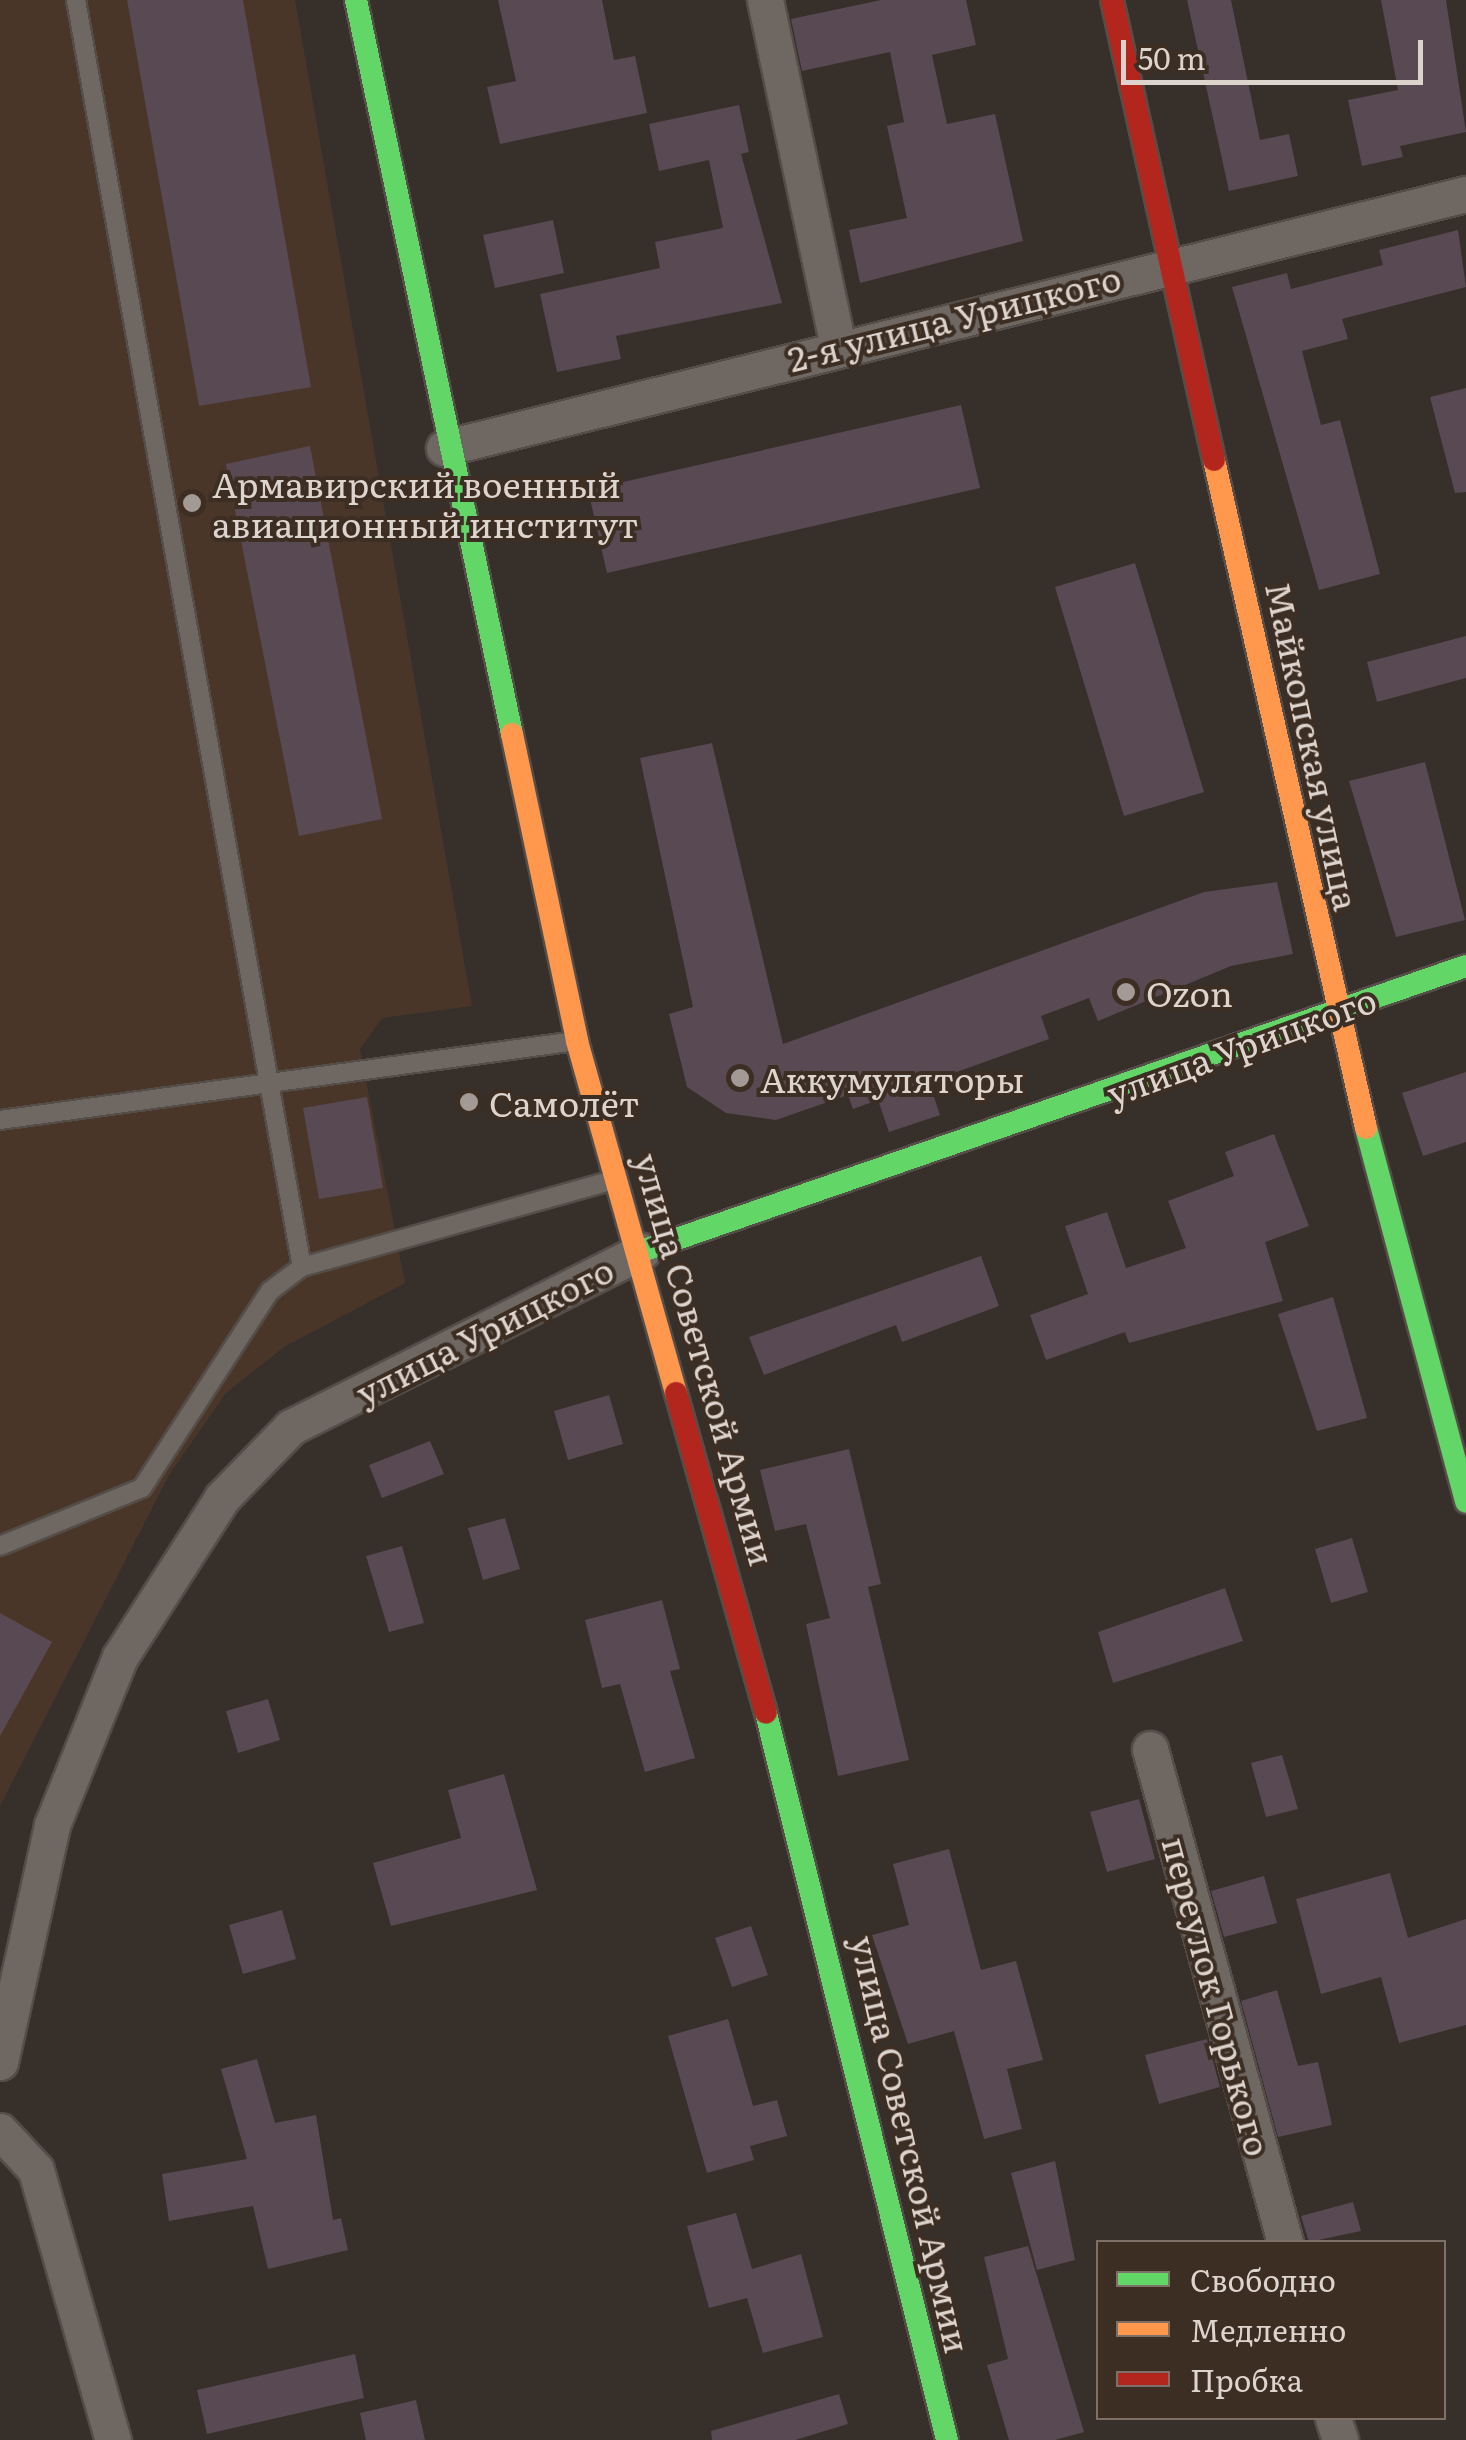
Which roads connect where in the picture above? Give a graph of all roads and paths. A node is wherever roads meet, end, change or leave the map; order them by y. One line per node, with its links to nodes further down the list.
1 (76, 0): 12 (lane)
2 (356, 0): 8 (main road, улица Советской Армии)
3 (765, 0): 7 (street)
4 (1112, 0): 6 (main road, Майкопская улица)
5 (1466, 194): 6 (street, 2-я улица Урицкого)
6 (1173, 262): 7 (street, 2-я улица Урицкого); 10 (main road, Майкопская улица)
7 (838, 346): 8 (street, 2-я улица Урицкого)
8 (444, 448): 11 (main road, улица Советской Армии)
9 (1466, 966): 10 (main road, улица Урицкого)
10 (1335, 1010): 15 (main road, улица Урицкого); 17 (main road, Майкопская улица)
11 (577, 1042): 12 (lane); 14 (main road, улица Советской Армии)
12 (274, 1083): 13 (lane); 16 (lane)
13 (0, 1120)
14 (621, 1178): 15 (main road, улица Советской Армии); 16 (lane)
15 (642, 1250): 20 (street, улица Урицкого); 24 (main road, улица Советской Армии)
16 (302, 1267): 18 (lane)
17 (1466, 1502)
18 (0, 1546)
19 (1150, 1749): 22 (street, переулок Горького)
20 (0, 2062)
21 (0, 2131): 23 (street)
22 (1284, 2240)
23 (113, 2440)
24 (947, 2440)

